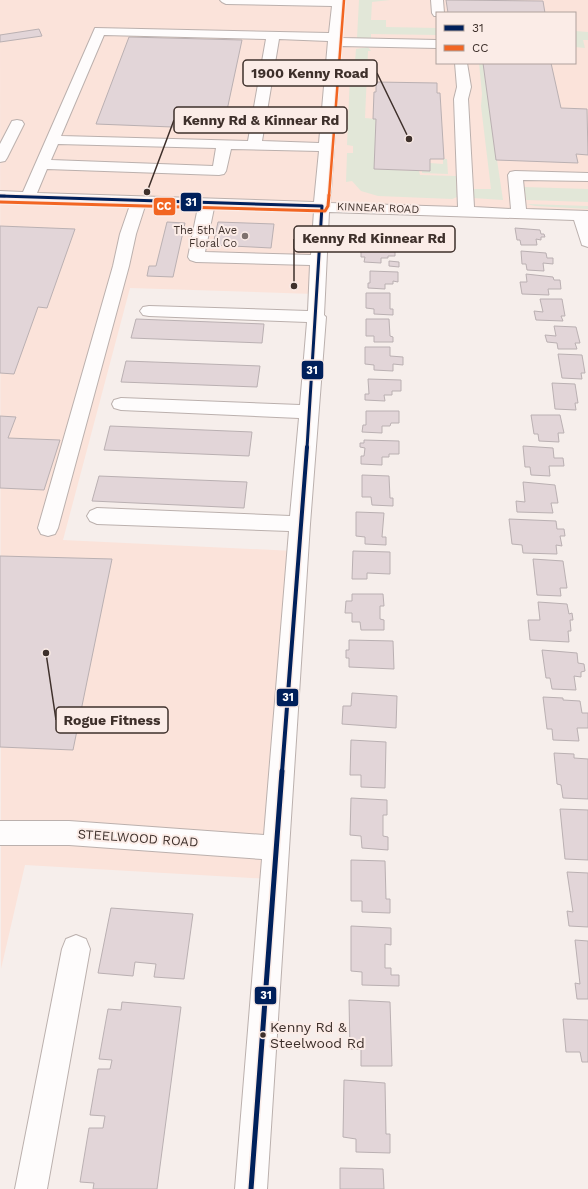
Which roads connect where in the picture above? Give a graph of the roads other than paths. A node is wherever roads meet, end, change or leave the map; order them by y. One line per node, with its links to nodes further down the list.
1 (226, 0): 3 (street)
2 (437, 0): 4 (street)
3 (337, 1): 6 (street)
4 (438, 12)
5 (273, 36): 6 (street); 10 (street); 11 (street)
6 (335, 39): 7 (street); 13 (street)
7 (436, 44)
8 (461, 64): 22 (street)
9 (17, 124): 14 (street)
10 (53, 140): 12 (street); 15 (street)
11 (254, 145): 12 (street); 13 (street)
12 (224, 146): 15 (street)
13 (327, 147): 21 (street)
14 (0, 158)
15 (43, 164): 18 (street)
16 (588, 177): 23 (street)
17 (0, 196): 18 (street, KINNEAR ROAD)
18 (28, 197): 19 (street, KINNEAR ROAD)
19 (139, 201): 20 (street, KINNEAR ROAD); 33 (street)
20 (207, 203): 21 (street, KINNEAR ROAD); 26 (street)
21 (322, 206): 22 (street, KINNEAR ROAD); 26 (street)
22 (466, 211): 23 (street, KINNEAR ROAD)
23 (519, 214): 24 (street, KINNEAR ROAD)
24 (584, 216): 25 (street)
25 (588, 242)
26 (319, 260): 28 (street)
27 (149, 311): 28 (street)
28 (316, 317): 30 (street)
29 (121, 404): 30 (street)
30 (309, 412): 32 (street)
31 (97, 516): 32 (street)
32 (300, 524): 35 (street)
33 (48, 528)
34 (0, 833): 35 (street, STEELWOOD ROAD)
35 (276, 848): 38 (street)
36 (76, 949): 37 (street)
37 (31, 1189)
38 (251, 1189)

